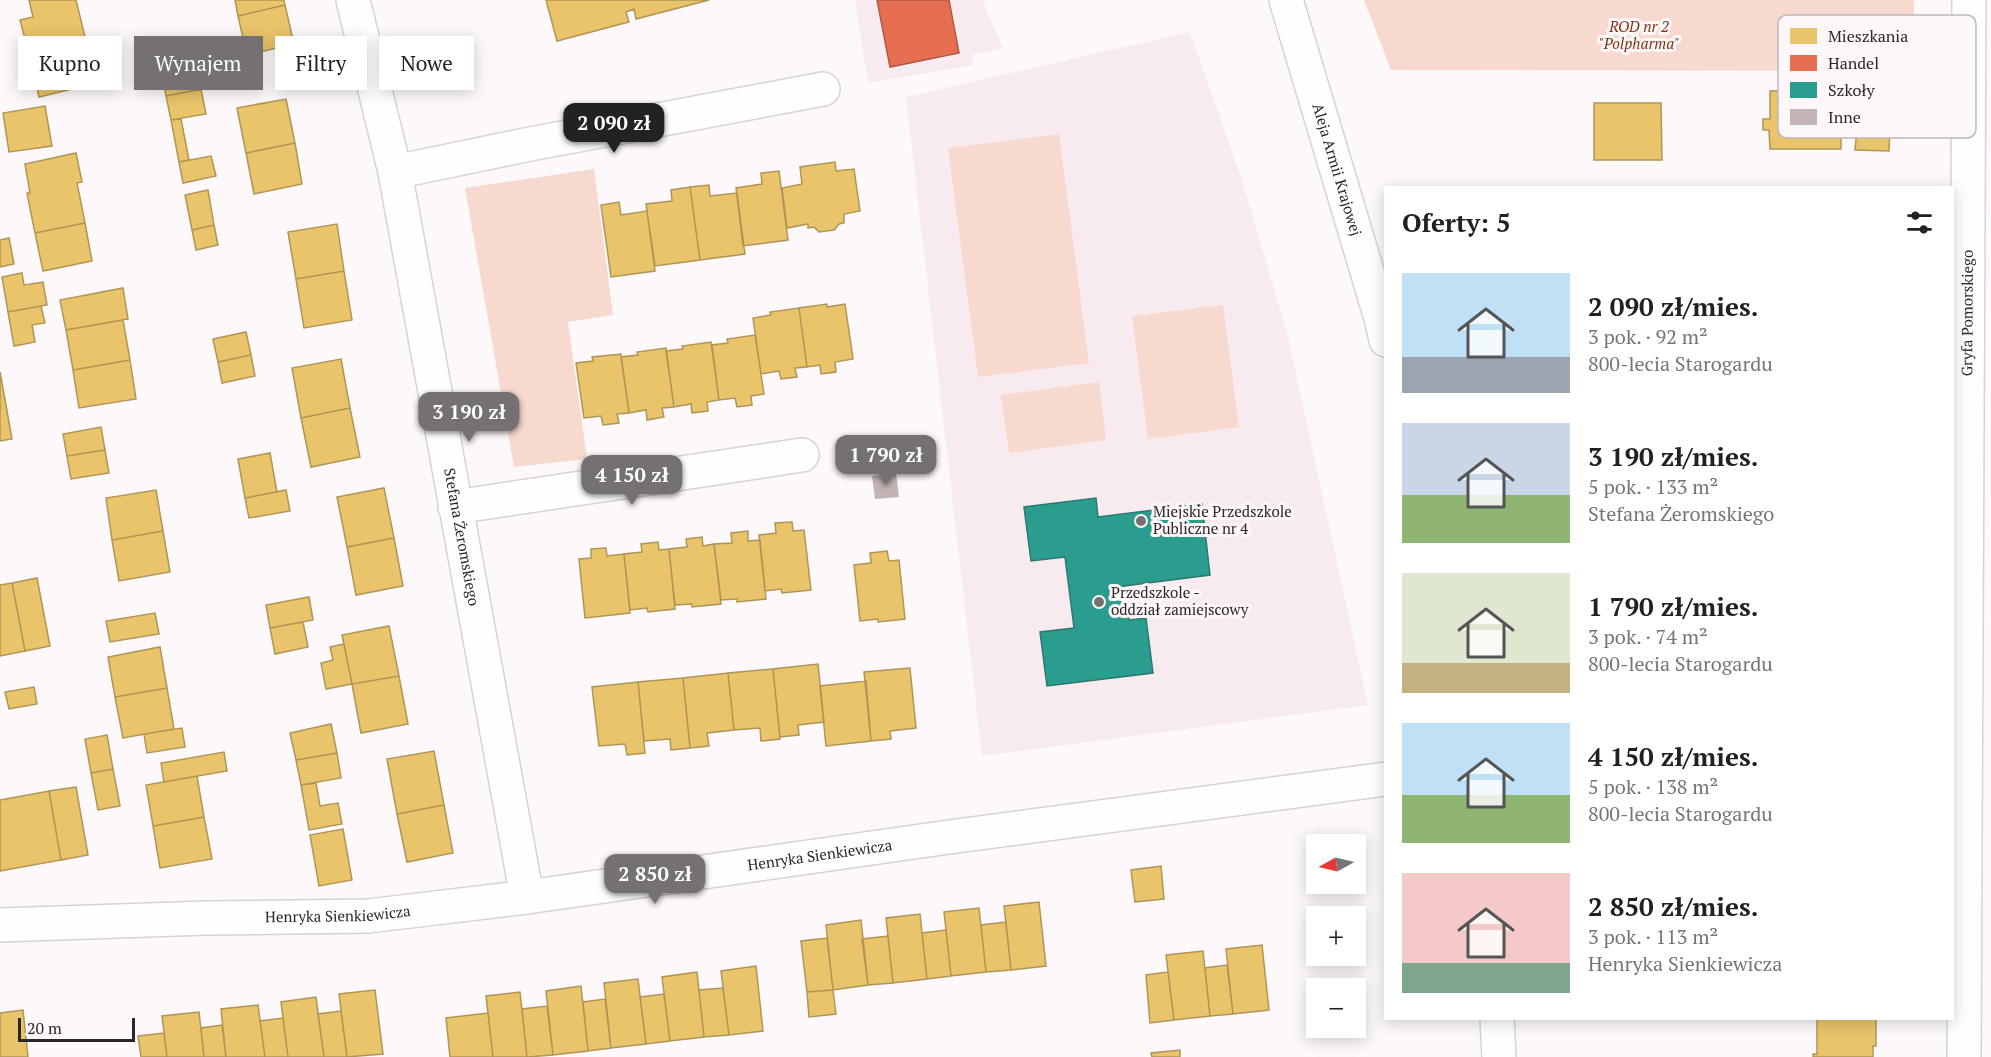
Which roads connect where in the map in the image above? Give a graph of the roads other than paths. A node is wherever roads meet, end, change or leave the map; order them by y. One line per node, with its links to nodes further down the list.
1 (353, 0): 7 (street, Stefana Żeromskiego)
2 (1286, 0): 8 (street, Aleja Armii Krajowej)
3 (1969, 0): 4 (street, Gryfa Pomorskiego)
4 (1969, 15)
5 (823, 89): 7 (street)
6 (1971, 138): 11 (street, Gryfa Pomorskiego)
7 (395, 172): 10 (street, Stefana Żeromskiego)
8 (1384, 333)
9 (802, 455): 10 (street)
10 (455, 507): 13 (street, Stefana Żeromskiego)
11 (1978, 648): 17 (street, Gryfa Pomorskiego)
12 (1384, 779): 13 (street, Henryka Sienkiewicza)
13 (527, 897): 14 (street, Henryka Sienkiewicza)
14 (0, 925)
15 (1497, 1020): 16 (street)
16 (1499, 1057)
17 (1964, 1057)

